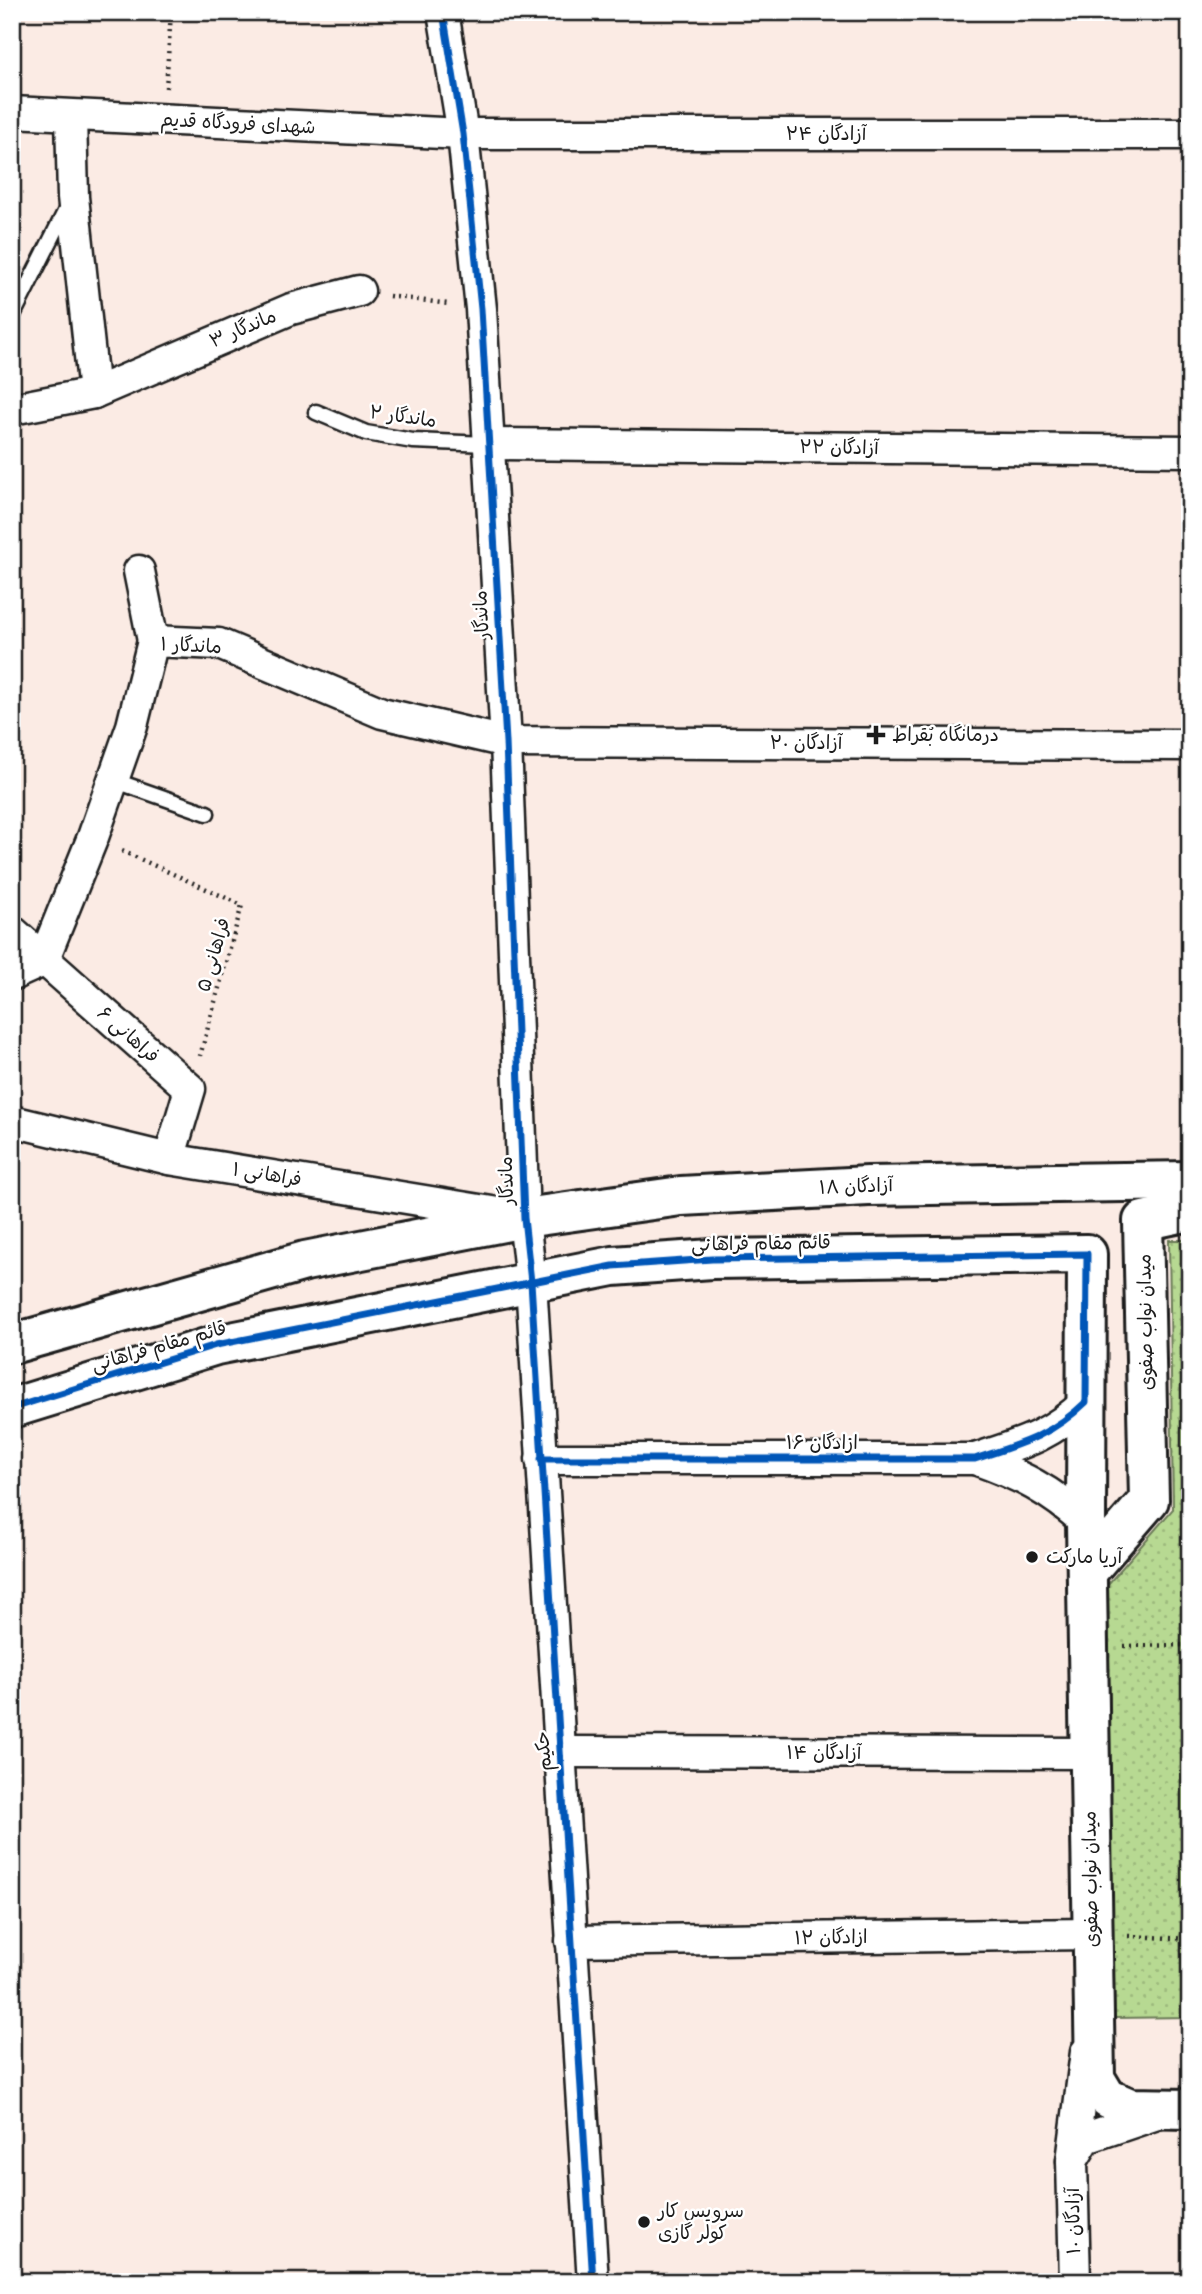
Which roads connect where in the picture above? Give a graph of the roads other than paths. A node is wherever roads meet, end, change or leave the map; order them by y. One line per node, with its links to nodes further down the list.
1 (443, 12): 4 (street, ماندگار)
2 (12, 112): 3 (street, شهدای فرودگاه قدیم)
3 (71, 116): 4 (street, شهدای فرودگاه قدیم); 6 (street)
4 (463, 134): 5 (street, آزادگان ۲۴); 12 (street, ماندگار)
5 (1190, 134)
6 (73, 197): 8 (lane); 9 (street)
7 (359, 291): 9 (street, ماندگار ۳)
8 (12, 317)
9 (94, 393): 10 (street, ماندگار ۳)
10 (12, 410)
11 (316, 412): 12 (lane, ماندگار ۲)
12 (488, 444): 13 (street, آزادگان ۲۲); 16 (street, ماندگار)
13 (1190, 451)
14 (139, 571): 15 (street)
15 (153, 641): 16 (street, ماندگار ۱); 18 (street, ماندگار ۱)
16 (506, 742): 17 (street, آزادگان ۲۰); 27 (street, ماندگار)
17 (1190, 745)
18 (113, 780): 19 (lane); 21 (street, ماندگار ۱)
19 (207, 813)
20 (12, 931): 21 (street, فراهانی ۶)
21 (43, 961): 22 (street); 24 (street, فراهانی ۶)
22 (12, 975)
23 (12, 1121): 24 (street, فراهانی ۱)
24 (169, 1159): 27 (street, فراهانی ۱)
25 (1190, 1181): 27 (street, آزادگان ۱۸)
26 (1190, 1211): 35 (street, میدان نواب صفوی)
27 (524, 1218): 28 (street, حکیم); 29 (street)
28 (531, 1282): 30 (street, قائم مقام فراهانی); 31 (street, قائم مقام فراهانی); 32 (street, حکیم)
29 (12, 1344)
30 (1086, 1402): 33 (street, ازادگان ۱۶); 34 (street, میدان نواب صفوی)
31 (12, 1408)
32 (541, 1459): 33 (street, ازادگان ۱۶); 36 (street, حکیم)
33 (975, 1459): 34 (street, ازادگان ۱۶)
34 (1086, 1523): 35 (street, میدان نواب صفوی)
35 (1087, 1572): 37 (street, میدان نواب صفوی)
36 (560, 1752): 37 (street, آزادگان ۱۴); 39 (street, حکیم)
37 (1089, 1753): 38 (street, میدان نواب صفوی)
38 (1091, 1934): 39 (street, ازادگان ۱۲); 40 (street, میدان نواب صفوی)
39 (571, 1941): 43 (street, حکیم)
40 (1092, 2007): 41 (street, میدان نواب صفوی); 42 (street, آزادگان ۱۰)
41 (1181, 2109): 42 (street)
42 (1072, 2161): 44 (street, آزادگان ۱۰)
43 (593, 2282)
44 (1075, 2282)

